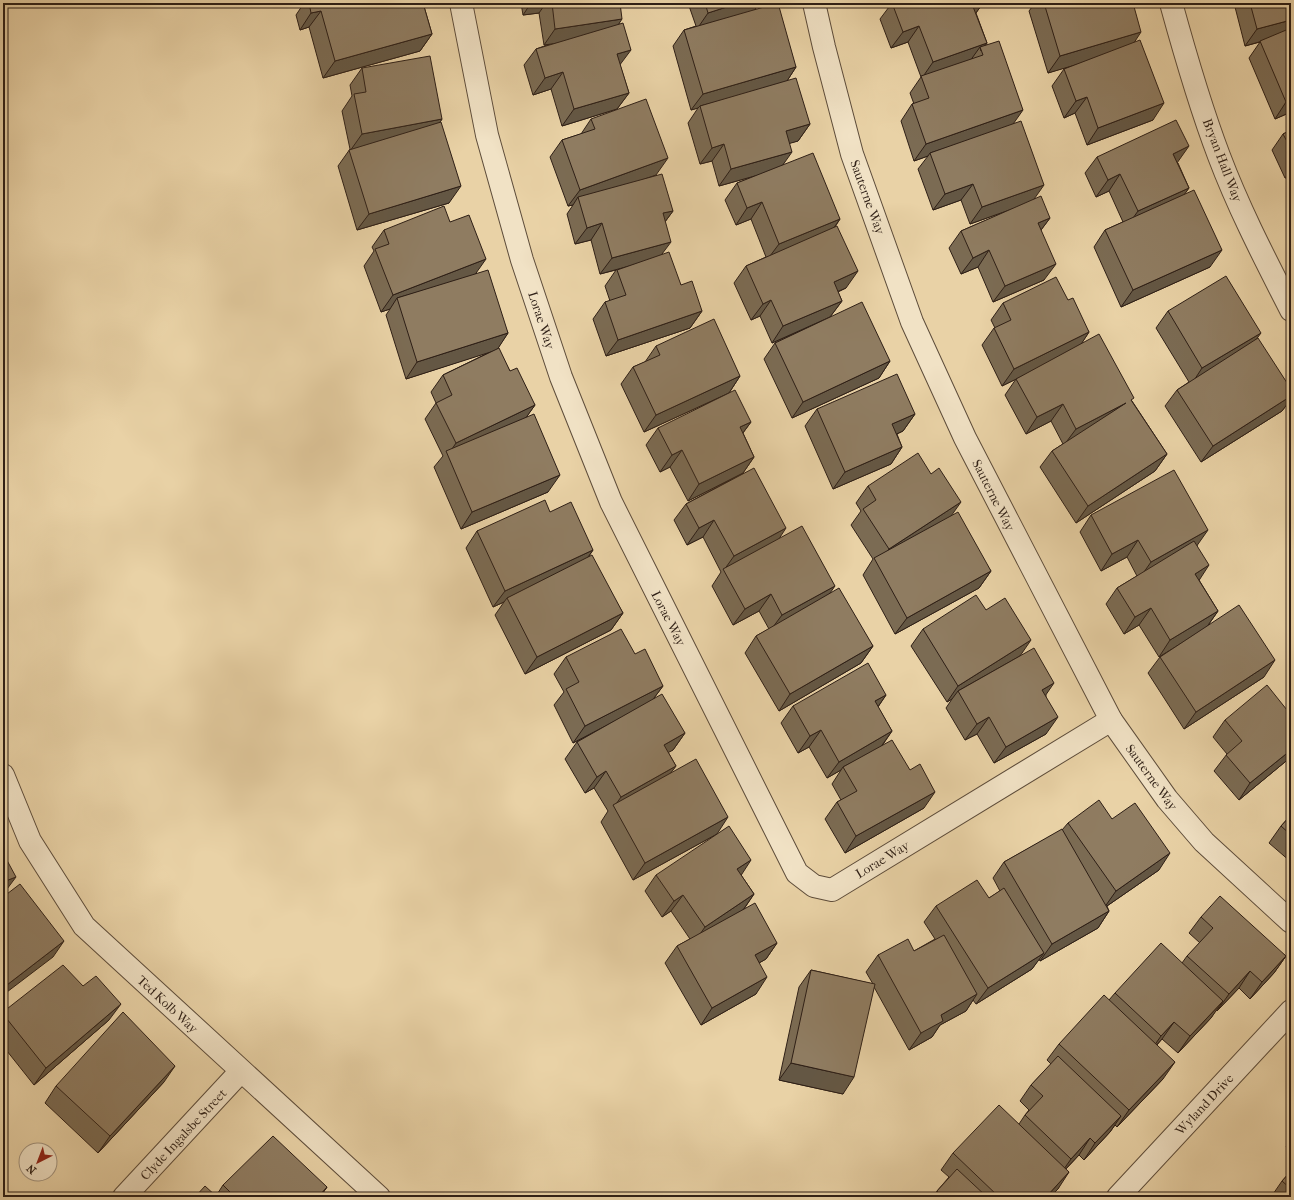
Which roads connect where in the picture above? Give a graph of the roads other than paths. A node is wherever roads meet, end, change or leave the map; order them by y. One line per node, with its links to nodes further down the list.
1 (461, 3): 5 (street, Lorae Way)
2 (814, 3): 5 (street, Sauterne Way)
3 (1171, 3): 4 (street, Bryan Hall Way)
4 (1291, 310)
5 (1111, 720): 7 (street, Sauterne Way)
6 (3, 775): 9 (street, Ted Kolb Way)
7 (1291, 922)
8 (1291, 1011): 12 (street, Wyland Drive)
9 (241, 1071): 10 (street, Clyde Ingalsbe Street); 11 (street, Ted Kolb Way)
10 (124, 1197)
11 (379, 1197)
12 (1118, 1197)

